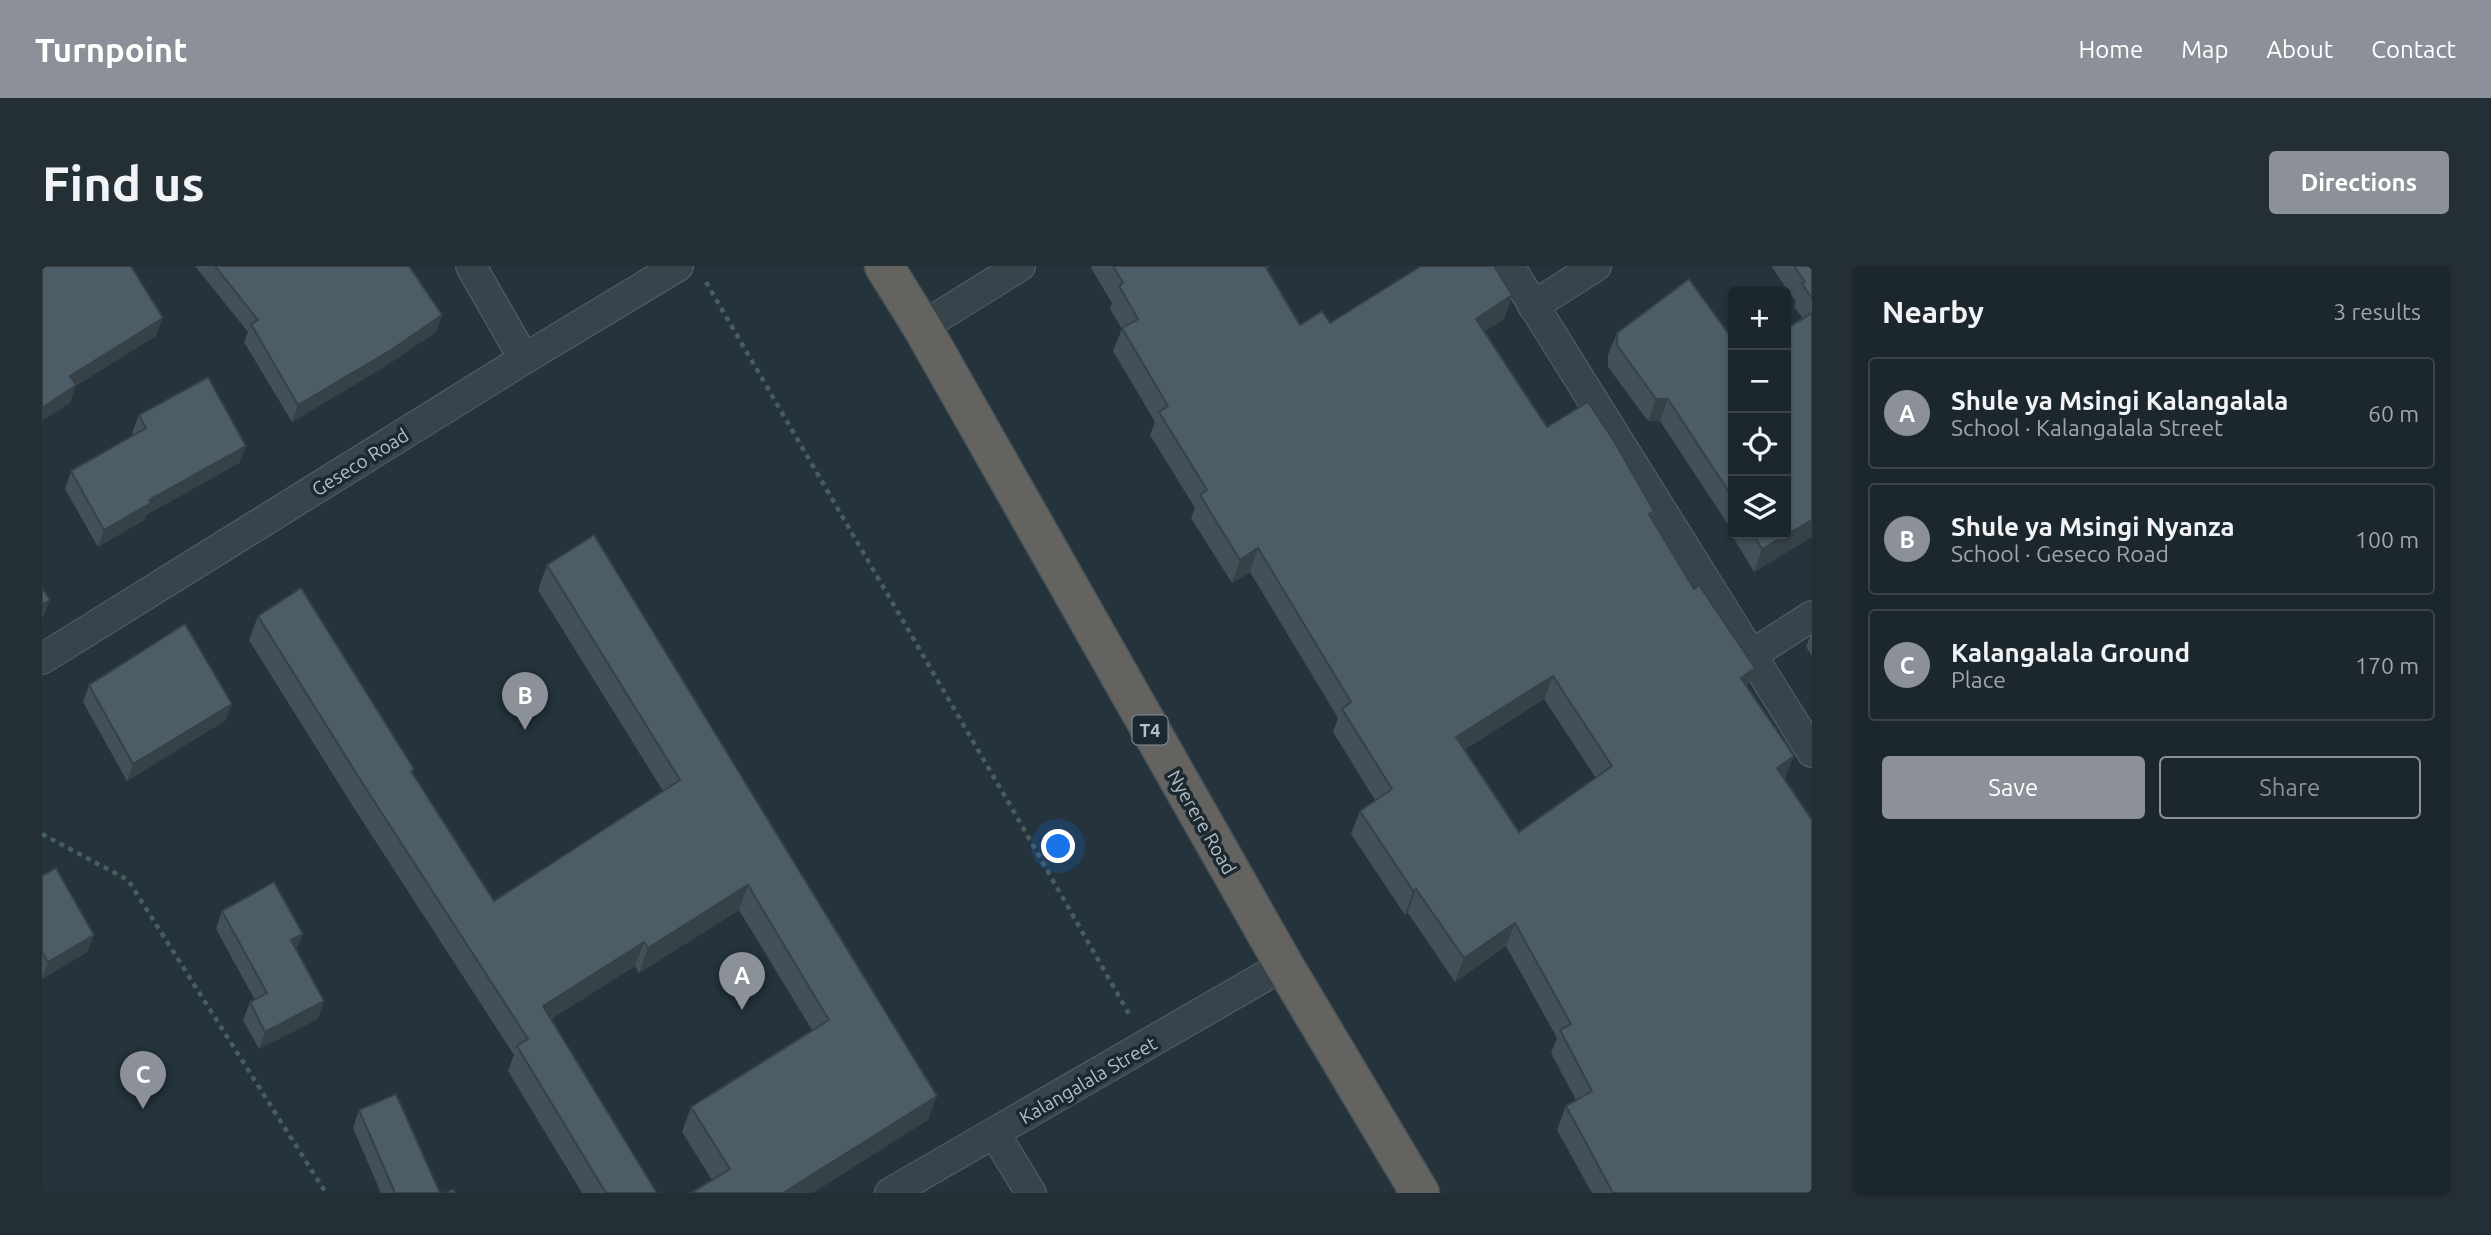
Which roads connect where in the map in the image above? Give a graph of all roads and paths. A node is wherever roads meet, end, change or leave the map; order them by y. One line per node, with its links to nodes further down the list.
1 (471, 266): 9 (street)
2 (884, 266): 8 (highway, Nyerere Road / T4)
3 (1020, 266): 8 (street)
4 (1509, 266): 7 (street)
5 (1596, 266): 7 (street)
6 (691, 272): 9 (street, Geseco Road); 16 (path)
7 (1533, 306): 11 (street)
8 (922, 327): 15 (highway, Nyerere Road / T4)
9 (524, 359): 12 (street, Geseco Road)
10 (1812, 616): 11 (street)
11 (1752, 654): 13 (street)
12 (42, 659)
13 (1812, 752)
14 (42, 834): 18 (path)
15 (1284, 965): 16 (street, Kalangalala Street); 21 (highway, Nyerere Road / T4)
16 (1146, 1045): 17 (street, Kalangalala Street)
17 (995, 1134): 19 (street, Kalangalala Street); 20 (street)
18 (326, 1193)
19 (890, 1193)
20 (1031, 1193)
21 (1420, 1193)

